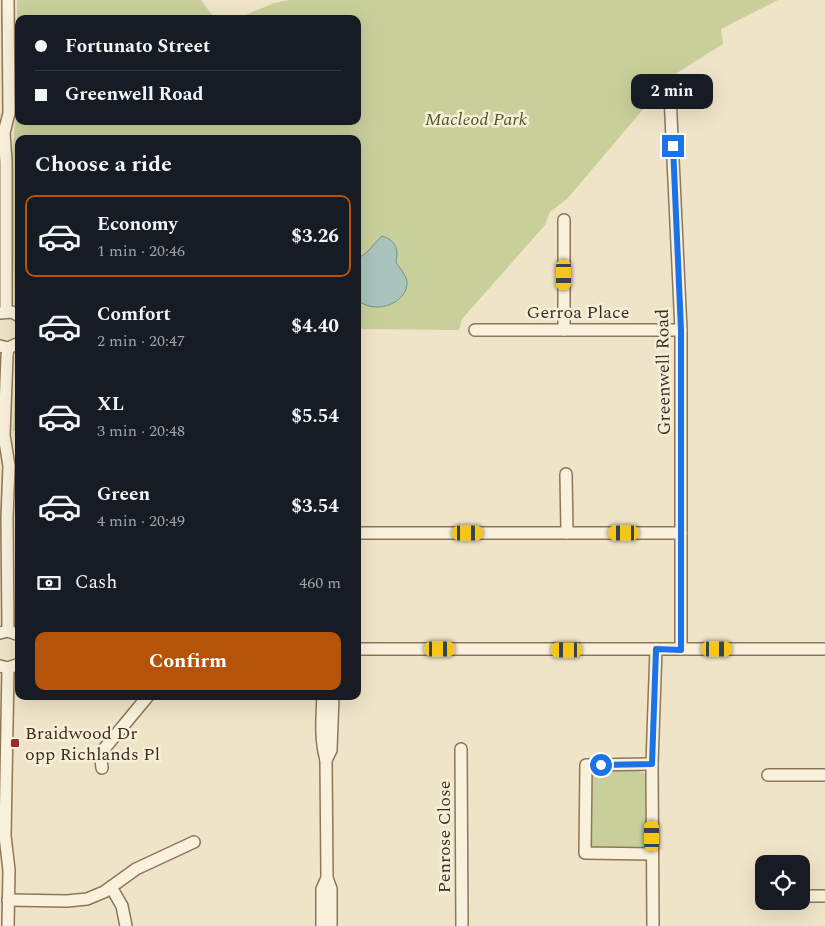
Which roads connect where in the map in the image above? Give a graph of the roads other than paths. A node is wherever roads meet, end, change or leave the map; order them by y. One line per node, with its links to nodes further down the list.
1 (8, 0): 3 (street)
2 (670, 95): 8 (street, Greenwell Road)
3 (3, 179): 5 (street)
4 (564, 220): 7 (street)
5 (3, 312)
6 (475, 330): 7 (street, Gerroa Place)
7 (564, 330): 8 (street, Gerroa Place)
8 (681, 330): 14 (street, Greenwell Road)
9 (9, 346): 11 (street)
10 (566, 474): 13 (street)
11 (13, 516): 15 (street)
12 (361, 533): 13 (street)
13 (567, 533): 14 (street)
14 (680, 533): 19 (street, Greenwell Road)
15 (9, 633)
16 (361, 649): 17 (street)
17 (656, 649): 19 (street); 26 (street)
18 (825, 649): 19 (street)
19 (681, 650)
20 (9, 666): 27 (street)
21 (145, 700): 28 (street)
22 (323, 700): 25 (street)
23 (332, 700): 25 (street)
24 (461, 748): 42 (street, Penrose Close)
25 (326, 760): 33 (street)
26 (652, 764): 32 (street); 32 (street)
27 (3, 766): 37 (street)
28 (102, 768)
29 (768, 775): 30 (street)
30 (825, 775)
31 (194, 842): 34 (street)
32 (652, 854): 43 (street)
33 (327, 878): 40 (street); 41 (street)
34 (111, 887): 37 (street); 39 (street)
35 (810, 896): 36 (street)
36 (825, 896)
37 (8, 900): 38 (street)
38 (8, 926)
39 (126, 926)
40 (322, 926)
41 (331, 926)
42 (462, 926)
43 (653, 926)

